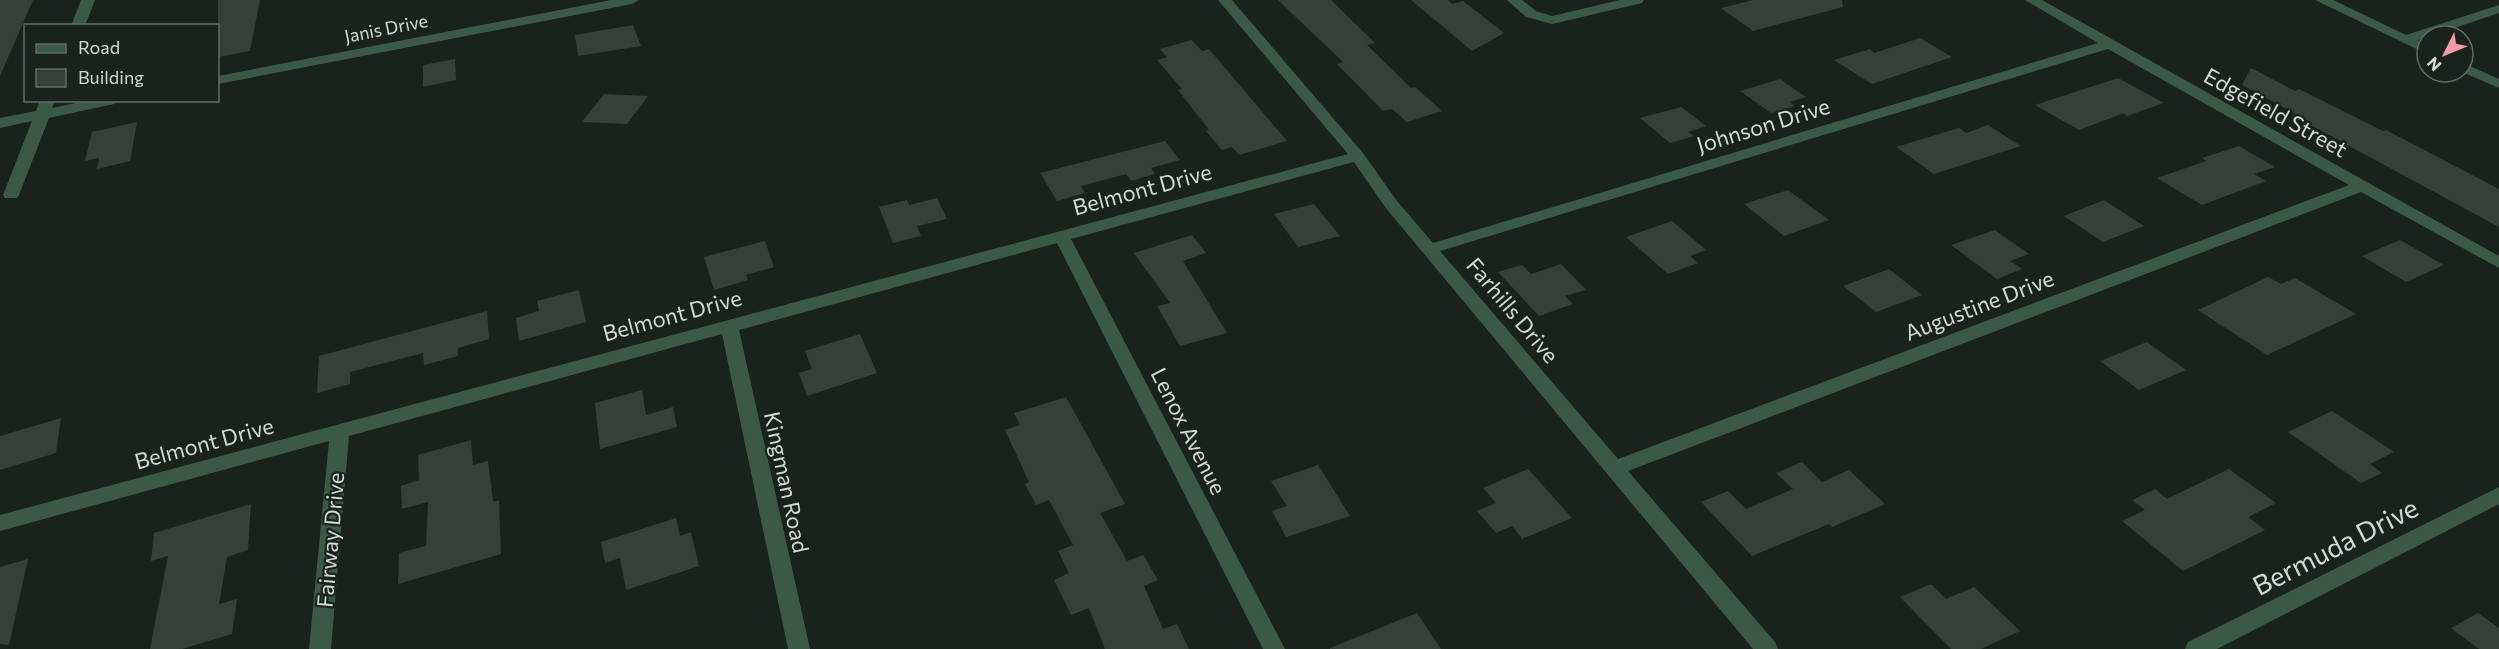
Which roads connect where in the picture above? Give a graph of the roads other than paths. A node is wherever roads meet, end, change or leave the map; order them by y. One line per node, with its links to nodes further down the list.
1 (88, 0): 9 (street)
2 (632, 0): 14 (street, Janis Drive)
3 (1225, 0): 19 (street, Farhills Drive)
4 (1514, 0): 5 (street)
5 (1637, 0)
6 (2032, 0): 11 (street, Edgefield Street)
7 (2322, 0): 10 (street)
8 (2499, 9): 10 (street)
9 (79, 24)
10 (2405, 40): 12 (street)
11 (2109, 44): 20 (street, Edgefield Street); 23 (street, Johnson Drive)
12 (2415, 45)
13 (2475, 73): 15 (street)
14 (219, 80)
15 (2499, 84)
16 (94, 102): 17 (street)
17 (45, 107): 18 (street); 21 (street)
18 (0, 123)
19 (1358, 156): 22 (street, Belmont Drive); 23 (street, Farhills Drive)
20 (2362, 186): 24 (street, Edgefield Street); 27 (street, Augustine Drive)
21 (11, 195)
22 (1061, 236): 25 (street, Belmont Drive); 32 (street, Lenox Avenue)
23 (1430, 249): 27 (street, Farhills Drive)
24 (2499, 263)
25 (729, 324): 26 (street, Belmont Drive); 31 (street, Kingman Road)
26 (340, 430): 29 (street, Belmont Drive); 30 (street, Fairway Drive)
27 (1614, 468): 33 (street, Farhills Drive)
28 (2499, 495): 34 (street, Bermuda Drive)
29 (0, 523)
30 (320, 649)
31 (799, 649)
32 (1274, 649)
33 (1767, 649)
34 (2196, 649)

